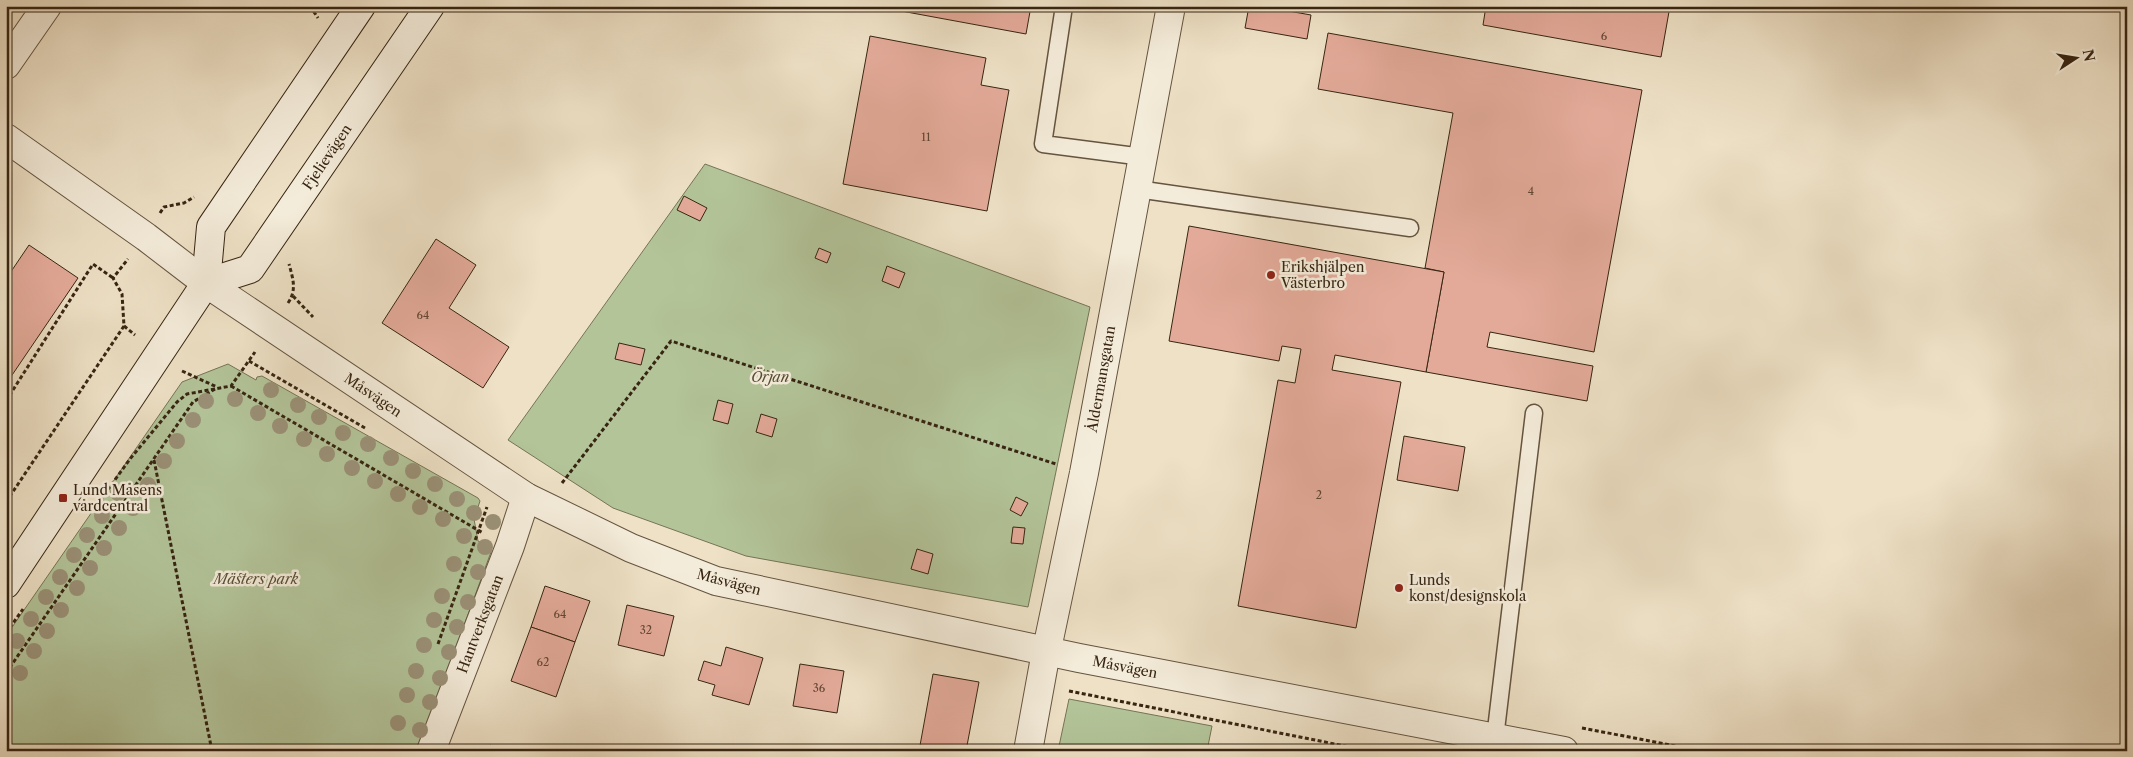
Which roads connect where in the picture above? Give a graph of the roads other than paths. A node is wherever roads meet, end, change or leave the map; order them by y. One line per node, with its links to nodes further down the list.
1 (47, 6): 6 (street)
2 (361, 6): 11 (street)
3 (430, 6): 11 (street, Fjelievägen)
4 (1064, 6): 8 (lane)
5 (1171, 6): 8 (street, Åldermansgatan)
6 (6, 65)
7 (6, 138): 11 (street, Måsvägen)
8 (1143, 157): 9 (street, Åldermansgatan)
9 (1136, 189): 10 (lane); 15 (street, Åldermansgatan)
10 (1410, 228)
11 (206, 283): 13 (street, Måsvägen); 14 (street)
12 (1534, 413): 16 (lane)
13 (535, 502): 15 (street, Måsvägen); 17 (street, Hantverksgatan)
14 (6, 584)
15 (1048, 651): 16 (street, Måsvägen); 18 (street, Åldermansgatan)
16 (1495, 738): 19 (street, Måsvägen)
17 (431, 751)
18 (1028, 751)
19 (1564, 751)

